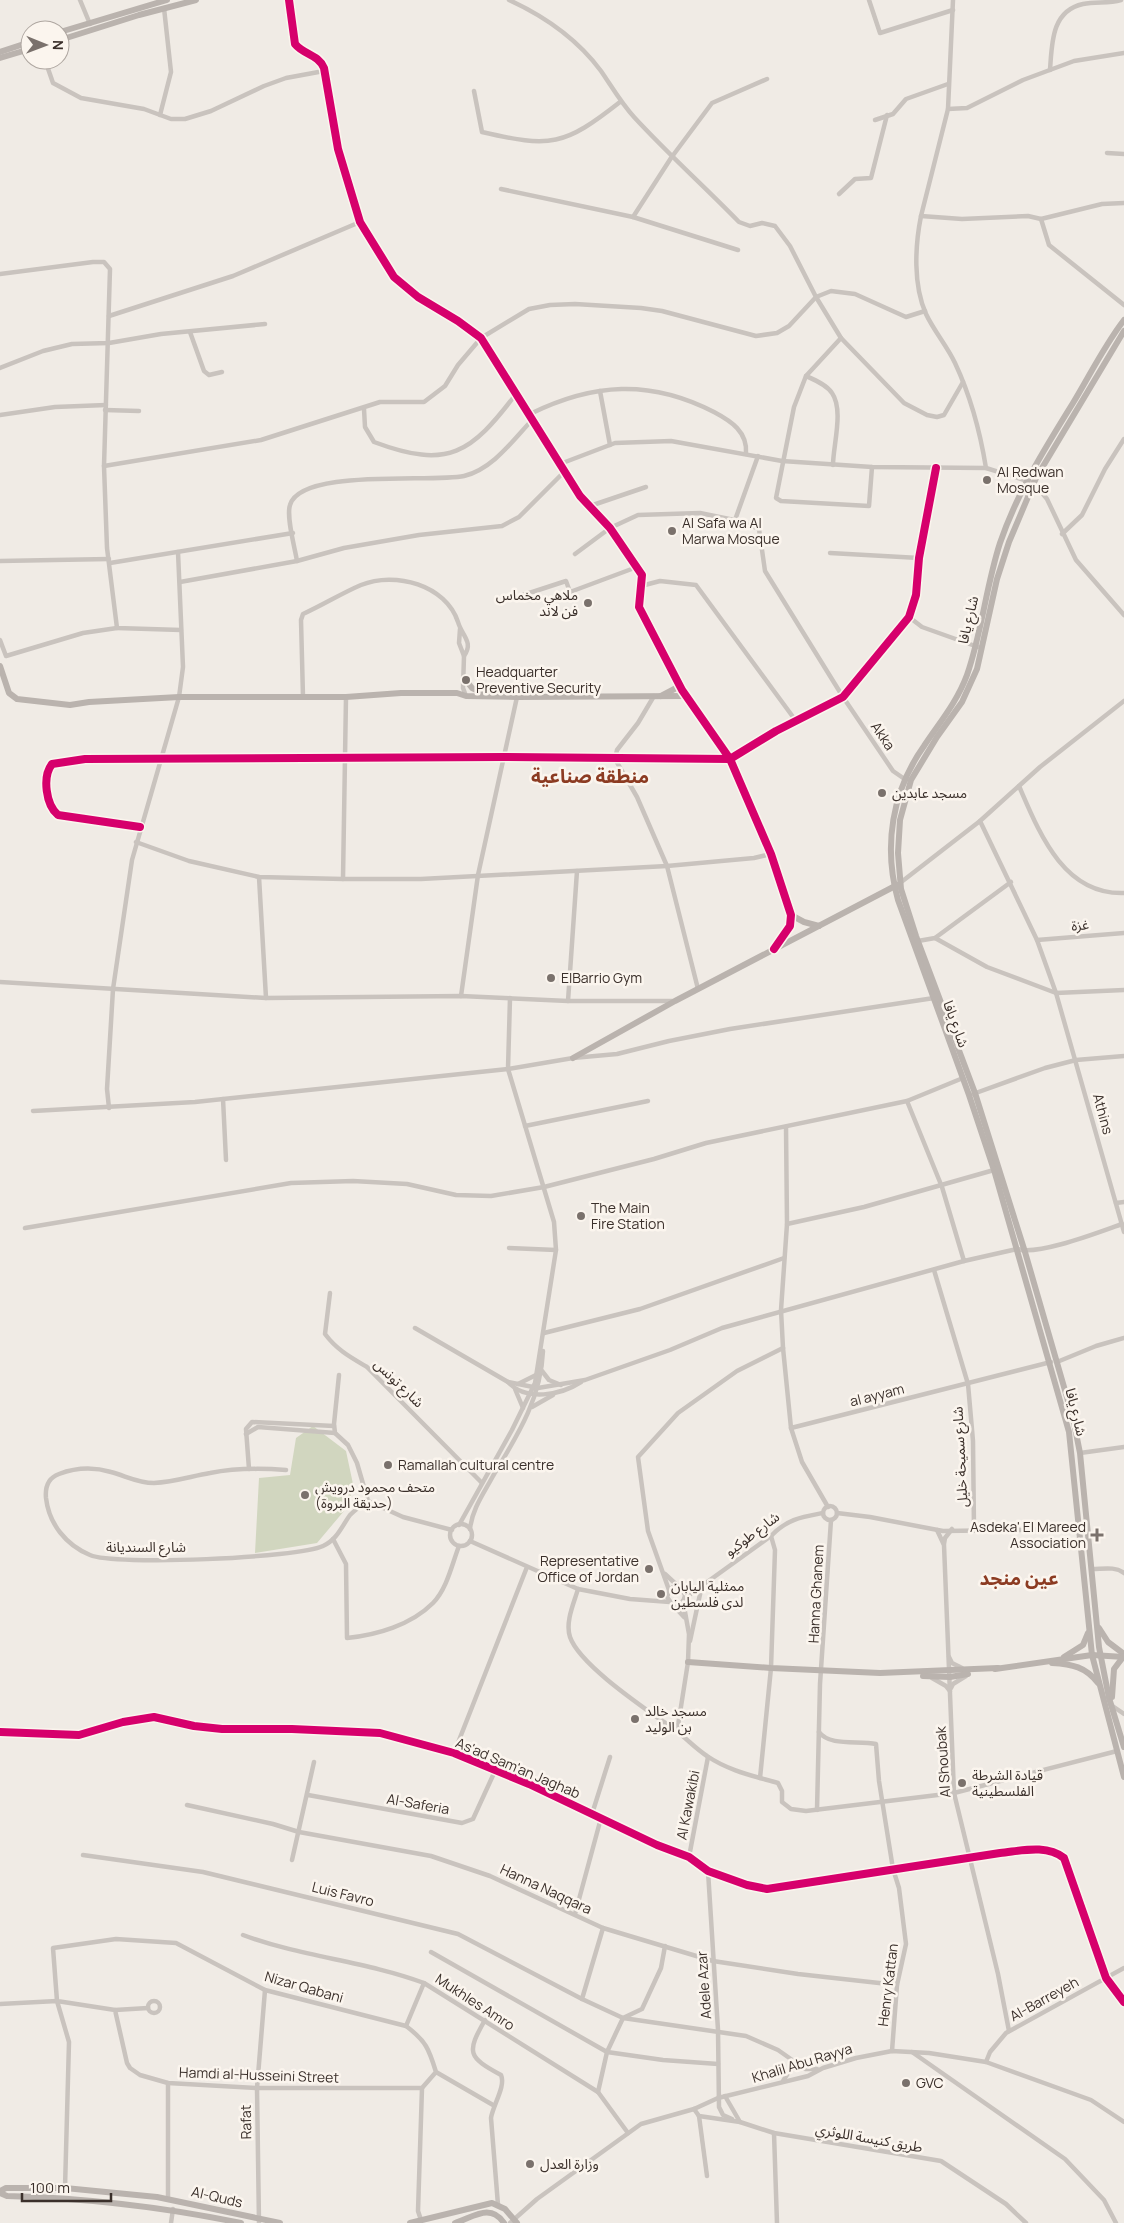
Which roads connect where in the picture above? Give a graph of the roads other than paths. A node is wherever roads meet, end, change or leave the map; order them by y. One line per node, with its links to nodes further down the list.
1 (80, 0): 11 (street)
2 (166, 0): 11 (street)
3 (196, 0): 9 (street)
4 (289, 0): 22 (street)
5 (509, 0): 26 (street)
6 (869, 0): 10 (street)
7 (954, 0): 10 (street)
8 (1121, 0): 21 (street)
9 (164, 8): 13 (street); 28 (street)
10 (953, 10): 24 (street)
11 (89, 22): 12 (street); 13 (street)
12 (70, 29)
13 (92, 29): 14 (street)
14 (70, 37)
15 (20, 45): 16 (street)
16 (0, 52)
17 (20, 52): 19 (street)
18 (1124, 54): 21 (street)
19 (0, 58)
20 (48, 70): 28 (street)
21 (1050, 70): 27 (street)
22 (324, 71): 28 (street); 40 (street)
23 (767, 79): 33 (street)
24 (948, 84): 27 (street); 29 (street)
25 (474, 91): 26 (street)
26 (620, 102): 33 (street)
27 (948, 109): 37 (street)
28 (160, 114)
29 (887, 115): 30 (street); 35 (street)
30 (875, 120)
31 (1107, 153): 32 (street)
32 (1124, 154)
33 (671, 158): 38 (street); 43 (street)
34 (502, 189): 38 (street)
35 (839, 194)
36 (1124, 203): 39 (street)
37 (921, 216): 39 (street); 45 (street)
38 (633, 217): 41 (street)
39 (1041, 219): 44 (street)
40 (360, 222): 46 (street); 51 (street)
41 (738, 250)
42 (0, 274): 46 (street)
43 (816, 297): 45 (street); 51 (street); 52 (street)
44 (1124, 305)
45 (925, 311): 57 (street)
46 (109, 316): 53 (street)
47 (1124, 320): 77 (street, شارع يافا)
48 (265, 324): 50 (street)
49 (1124, 331): 78 (street, شارع يافا)
50 (190, 332): 53 (street); 55 (street)
51 (481, 338): 59 (street); 61 (street)
52 (841, 338): 56 (street); 57 (street)
53 (109, 343): 54 (street); 60 (street)
54 (0, 368)
55 (222, 372)
56 (806, 376): 69 (street); 71 (street)
57 (962, 382): 75 (street)
58 (600, 391): 64 (street); 66 (street); 67 (street)
59 (516, 394): 61 (street); 64 (street)
60 (105, 407): 62 (street); 63 (street); 72 (street)
61 (364, 408): 72 (street)
62 (139, 411)
63 (0, 415)
64 (532, 417): 70 (street); 83 (street)
65 (1124, 439): 84 (street)
66 (610, 445): 67 (street); 70 (street)
67 (746, 454): 68 (street)
68 (758, 456): 69 (street); 81 (street)
69 (782, 461): 71 (street); 73 (street)
70 (560, 464): 76 (street)
71 (834, 465): 73 (street)
72 (104, 466): 90 (street)
73 (872, 467): 74 (street)
74 (936, 468): 75 (street); 88 (street)
75 (986, 468): 77 (street)
76 (564, 472): 80 (street); 91 (street)
77 (1026, 481): 78 (street); 102 (street, شارع يافا)
78 (1034, 483): 84 (street); 103 (street, شارع يافا)
79 (646, 487): 80 (street)
80 (590, 506): 82 (street)
81 (735, 520): 82 (street); 117 (street, Akka)
82 (610, 528): 87 (street); 92 (street)
83 (293, 533): 85 (street); 91 (street)
84 (1062, 534): 96 (street)
85 (178, 552): 90 (street); 93 (street)
86 (830, 553): 88 (street)
87 (575, 554)
88 (918, 558): 97 (street)
89 (0, 561): 90 (street)
90 (109, 561): 98 (street)
91 (297, 561): 93 (street)
92 (637, 567): 94 (street); 95 (street)
93 (180, 582): 100 (street)
94 (641, 586): 108 (street); 120 (street)
95 (517, 597)
96 (1123, 611)
97 (909, 617): 102 (street); 117 (street)
98 (117, 628): 100 (street); 101 (street)
99 (460, 629): 104 (street); 104 (street); 118 (street)
100 (181, 630): 114 (street)
101 (0, 640)
102 (975, 647): 103 (street); 126 (street, شارع يافا)
103 (983, 649): 126 (street, شارع يافا)
104 (464, 656): 106 (street)
105 (0, 666): 114 (street)
106 (464, 678): 107 (street); 109 (street)
107 (466, 686): 109 (street); 110 (street); 111 (street)
108 (680, 686): 112 (street); 113 (street)
109 (457, 693): 111 (street); 115 (street)
110 (487, 695): 111 (street); 116 (street)
111 (466, 696)
112 (657, 696): 113 (street); 116 (street); 123 (street)
113 (686, 696): 124 (street)
114 (179, 697): 118 (street); 125 (street)
115 (346, 697): 118 (street); 122 (street)
116 (517, 697): 121 (street)
117 (843, 697): 120 (street); 126 (street, Akka)
118 (302, 698)
119 (1124, 701): 127 (street)
120 (796, 721): 124 (street)
121 (502, 757): 122 (street); 123 (street); 134 (street)
122 (346, 758): 125 (street); 136 (street)
123 (615, 759): 124 (street); 132 (street)
124 (730, 759): 131 (street)
125 (160, 760): 129 (street); 129 (street)
126 (907, 780): 138 (street, شارع يافا)
127 (1019, 786): 128 (street); 139 (street)
128 (980, 821): 137 (street, Athins); 138 (street)
129 (140, 827): 130 (street)
130 (136, 842): 135 (street); 149 (street)
131 (771, 854): 132 (street); 140 (street)
132 (667, 866): 133 (street); 148 (street)
133 (577, 871): 134 (street); 156 (street)
134 (478, 875): 136 (street); 152 (street)
135 (259, 877): 136 (street); 153 (street)
136 (343, 879)
137 (1011, 882): 143 (street); 144 (street, Athins)
138 (898, 885): 141 (street); 145 (street, شارع يافا); 155 (street, شارع يافا)
139 (1124, 893)
140 (791, 915): 141 (street); 146 (street)
141 (819, 926): 146 (street)
142 (1124, 933): 144 (street, غزة)
143 (935, 938): 145 (street); 151 (street)
144 (1037, 940): 151 (street, Athins)
145 (918, 941): 163 (street, شارع يافا)
146 (774, 949): 148 (street)
147 (0, 982): 149 (street)
148 (698, 989): 157 (street)
149 (113, 990): 153 (street); 167 (street)
150 (1124, 990): 151 (street)
151 (1056, 993): 160 (street, Athins)
152 (461, 996): 153 (street); 154 (street)
153 (266, 998)
154 (510, 998): 156 (street); 161 (street)
155 (934, 998): 159 (street); 162 (street, شارع يافا)
156 (568, 1001): 157 (street)
157 (675, 1001): 159 (street)
158 (1124, 1056): 160 (street)
159 (573, 1058): 161 (street)
160 (1076, 1060): 163 (street); 176 (street, Athins)
161 (508, 1069): 164 (street); 169 (street)
162 (963, 1078): 163 (street, شارع يافا); 166 (street)
163 (972, 1094): 172 (street, شارع يافا); 184 (street, شارع يافا)
164 (223, 1099): 167 (street); 171 (street)
165 (648, 1101): 169 (street)
166 (907, 1101): 170 (street); 174 (street)
167 (109, 1108): 168 (street)
168 (33, 1112)
169 (525, 1126): 173 (street)
170 (786, 1127): 173 (street); 177 (street)
171 (226, 1160)
172 (994, 1170): 174 (street); 182 (street, شارع يافا)
173 (544, 1187): 179 (street); 183 (street)
174 (942, 1187): 177 (street); 186 (street)
175 (1124, 1202): 176 (street)
176 (1116, 1203): 178 (street, Athins)
177 (788, 1224): 185 (street)
178 (1122, 1224): 180 (street, Athins); 184 (street)
179 (25, 1228)
180 (1124, 1232)
181 (509, 1248): 183 (street)
182 (1017, 1249): 184 (street); 186 (street); 194 (street, شارع يافا)
183 (556, 1250): 191 (street)
184 (1025, 1252): 194 (street, شارع يافا)
185 (784, 1258): 189 (street); 191 (street)
186 (964, 1261): 187 (street)
187 (934, 1270): 189 (street); 199 (street, شارع سميحة خليل)
188 (330, 1293): 216 (street, شارع تونس)
189 (781, 1310): 193 (street); 198 (street)
190 (415, 1328): 201 (street)
191 (544, 1332): 195 (street); 197 (street)
192 (1124, 1338): 194 (street, al ayyam)
193 (783, 1348): 209 (street); 236 (street)
194 (1054, 1362): 199 (street, al ayyam); 213 (street, شارع يافا); 226 (street, شارع يافا)
195 (542, 1368): 200 (street); 202 (street)
196 (339, 1375): 208 (street)
197 (536, 1375): 201 (street); 202 (street)
198 (585, 1380): 200 (street); 204 (street)
199 (968, 1384): 209 (street, al ayyam); 225 (street, شارع سميحة خليل)
200 (562, 1385): 202 (street)
201 (517, 1386): 202 (street); 203 (street); 206 (street)
202 (535, 1388): 203 (street); 205 (street)
203 (530, 1393): 205 (street); 206 (street)
204 (557, 1393): 205 (street); 207 (street)
205 (536, 1394): 207 (street)
206 (523, 1408): 216 (street)
207 (531, 1408): 223 (street)
208 (334, 1426): 210 (street); 211 (street)
209 (791, 1428): 218 (street)
210 (335, 1432): 211 (street); 217 (street)
211 (246, 1434): 214 (street)
212 (1124, 1447): 213 (street)
213 (1080, 1453): 235 (street, شارع يافا)
214 (249, 1469): 215 (street, شارع السنديانة); 230 (street, شارع السنديانة)
215 (286, 1470)
216 (482, 1482): 222 (street)
217 (368, 1501): 227 (street); 230 (street)
218 (828, 1507): 219 (street); 220 (street)
219 (823, 1513): 221 (street); 229 (street, شارع طوكيو)
220 (837, 1513): 221 (street); 228 (street)
221 (832, 1520): 258 (street, Hanna Ghanem)
222 (459, 1525): 223 (street); 227 (street)
223 (470, 1529): 231 (street)
224 (952, 1529): 225 (street); 228 (street); 232 (street, Al Shoubak)
225 (974, 1529): 226 (street)
226 (1080, 1529): 247 (street, شارع يافا)
227 (452, 1530): 233 (street)
228 (937, 1530): 232 (street, Al Shoubak)
229 (771, 1536): 238 (street, شارع طوكيو); 256 (street)
230 (334, 1539): 233 (street)
231 (470, 1541): 233 (street); 234 (street)
232 (944, 1545): 250 (street, Al Shoubak)
233 (459, 1546)
234 (527, 1567): 240 (street); 273 (street)
235 (1092, 1569): 237 (street); 246 (street, شارع يافا)
236 (664, 1573): 239 (street); 241 (street)
237 (1124, 1574)
238 (701, 1586): 239 (street); 242 (street, شارع طوكيو); 248 (street)
239 (680, 1587): 241 (street); 242 (street)
240 (578, 1589): 243 (street); 269 (street)
241 (668, 1592): 243 (street); 244 (street)
242 (684, 1600): 244 (street); 245 (street)
243 (659, 1601): 244 (street)
244 (671, 1603): 245 (street)
245 (685, 1618): 248 (street)
246 (1097, 1623): 249 (street, شارع يافا); 252 (street)
247 (1089, 1627): 251 (street, شارع يافا); 253 (street)
248 (688, 1647): 254 (street)
249 (1101, 1655): 251 (street); 252 (street); 266 (street, شارع يافا)
250 (949, 1656): 259 (street); 261 (street, Al Shoubak)
251 (1092, 1656): 253 (street); 264 (street, شارع يافا)
252 (1124, 1656): 266 (street)
253 (1060, 1659): 255 (street)
254 (688, 1662): 256 (street); 269 (street)
255 (1039, 1662): 257 (street); 264 (street)
256 (771, 1668): 258 (street); 279 (street)
257 (998, 1668): 259 (street); 262 (street)
258 (822, 1669): 260 (street); 270 (street, Hanna Ghanem)
259 (985, 1669): 261 (street)
260 (880, 1673): 261 (street); 263 (street)
261 (949, 1674): 262 (street); 263 (street); 265 (street, Al Shoubak)
262 (970, 1674): 265 (street)
263 (929, 1677): 265 (street)
264 (1101, 1688): 272 (street, شارع يافا)
265 (950, 1692): 280 (street, Al Shoubak)
266 (1111, 1706): 267 (street); 271 (street, شارع يافا)
267 (1124, 1714)
268 (0, 1732): 273 (street, As'ad Sam'an Jaghab)
269 (677, 1732): 275 (street)
270 (818, 1732): 282 (street, Henry Kattan); 284 (street, Hanna Ghanem)
271 (1124, 1747)
272 (1117, 1751): 278 (street, شارع يافا); 280 (street)
273 (454, 1753): 277 (street, As'ad Sam'an Jaghab)
274 (610, 1757): 285 (street)
275 (708, 1757): 279 (street); 289 (street, Al Kawakibi)
276 (314, 1762): 281 (street)
277 (495, 1772): 281 (street, Al-Saferia); 285 (street, As'ad Sam'an Jaghab)
278 (1124, 1777)
279 (760, 1778): 284 (street)
280 (954, 1793): 282 (street); 290 (street, Al Shoubak)
281 (308, 1795): 287 (street)
282 (882, 1803): 284 (street); 292 (street, Henry Kattan)
283 (187, 1804): 287 (street, Hanna Naqqara)
284 (817, 1810)
285 (592, 1814): 286 (street, As'ad Sam'an Jaghab)
286 (601, 1818): 289 (street, As'ad Sam'an Jaghab); 294 (street)
287 (299, 1832): 291 (street); 294 (street, Hanna Naqqara)
288 (83, 1855): 305 (street, Luis Favro)
289 (689, 1857): 293 (street, As'ad Sam'an Jaghab)
290 (971, 1859): 292 (street, As'ad Sam'an Jaghab); 301 (street, As'ad Sam'an Jaghab); 315 (street, Al Shoubak)
291 (292, 1860)
292 (893, 1869): 293 (street, As'ad Sam'an Jaghab); 303 (street, Henry Kattan)
293 (708, 1870): 299 (street, Adele Azar)
294 (575, 1914): 295 (street, Hanna Naqqara)
295 (603, 1928): 297 (street, Hanna Naqqara); 305 (street)
296 (243, 1935): 302 (street, Mukhles Amro)
297 (665, 1946): 299 (street, Hanna Naqqara); 311 (street)
298 (432, 1952): 317 (street)
299 (713, 1961): 303 (street, Hanna Naqqara); 314 (street, Adele Azar)
300 (1124, 1968): 301 (street, Al-Barreyeh)
301 (1106, 1978): 307 (street); 315 (street, Al-Barreyeh)
302 (424, 1983): 312 (street, Mukhles Amro); 313 (street)
303 (897, 1985): 316 (street, Henry Kattan)
304 (266, 1990): 306 (street, Nizar Qabani); 313 (street, Nizar Qabani); 326 (street, Rafat)
305 (582, 1999): 311 (street, Luis Favro)
306 (57, 2001): 308 (street); 310 (street); 339 (street)
307 (1124, 2002)
308 (0, 2004)
309 (148, 2008): 310 (street)
310 (115, 2010): 325 (street, Hamdi al-Husseini Street)
311 (624, 2018): 314 (street, Luis Favro); 317 (street)
312 (485, 2020): 328 (street, Mukhles Amro); 331 (street)
313 (406, 2026): 323 (street, Nizar Qabani)
314 (718, 2030): 319 (street, Luis Favro); 321 (street, Adele Azar)
315 (1009, 2031): 320 (street, Al-Barreyeh)
316 (892, 2051): 318 (street, Khalil Abu Rayya); 322 (street, Khalil Abu Rayya)
317 (607, 2052): 321 (street); 328 (street)
318 (912, 2052): 320 (street, Khalil Abu Rayya); 355 (street)
319 (790, 2060): 322 (street, Luis Favro); 324 (street)
320 (986, 2062): 335 (street, Khalil Abu Rayya)
321 (718, 2064): 330 (street, Adele Azar)
322 (820, 2069): 324 (street, Khalil Abu Rayya)
323 (436, 2072): 327 (street); 331 (street)
324 (782, 2082): 329 (street, Khalil Abu Rayya)
325 (168, 2083): 326 (street, Hamdi al-Husseini Street); 341 (street)
326 (257, 2088): 327 (street, Hamdi al-Husseini Street); 345 (street, Rafat)
327 (422, 2088): 344 (street)
328 (598, 2092): 336 (street)
329 (725, 2096): 330 (street, Khalil Abu Rayya); 334 (street)
330 (718, 2098): 332 (street, Khalil Abu Rayya); 334 (street)
331 (493, 2105): 342 (street)
332 (694, 2109): 333 (street); 336 (street, Khalil Abu Rayya)
333 (699, 2116): 334 (street, طريق كنيسة اللوثري); 338 (street)
334 (740, 2122): 337 (street, طريق كنيسة اللوثري)
335 (1124, 2122)
336 (628, 2133): 346 (street, Khalil Abu Rayya)
337 (774, 2133): 353 (street); 354 (street, طريق كنيسة اللوثري)
338 (707, 2176)
339 (65, 2188): 340 (street, Al-Quds); 341 (street, Al-Quds)
340 (0, 2192): 343 (street, Al-Quds)
341 (168, 2199): 345 (street, Al-Quds)
342 (498, 2205): 344 (street); 346 (street)
343 (173, 2210): 347 (street); 348 (street, Al-Quds)
344 (421, 2220): 350 (street)
345 (259, 2221): 349 (street, Al-Quds)
346 (513, 2221)
347 (171, 2223)
348 (240, 2223)
349 (280, 2223)
350 (410, 2223)
351 (455, 2223): 352 (street)
352 (504, 2223)
353 (777, 2223)
354 (1026, 2223)
355 (1116, 2223)

